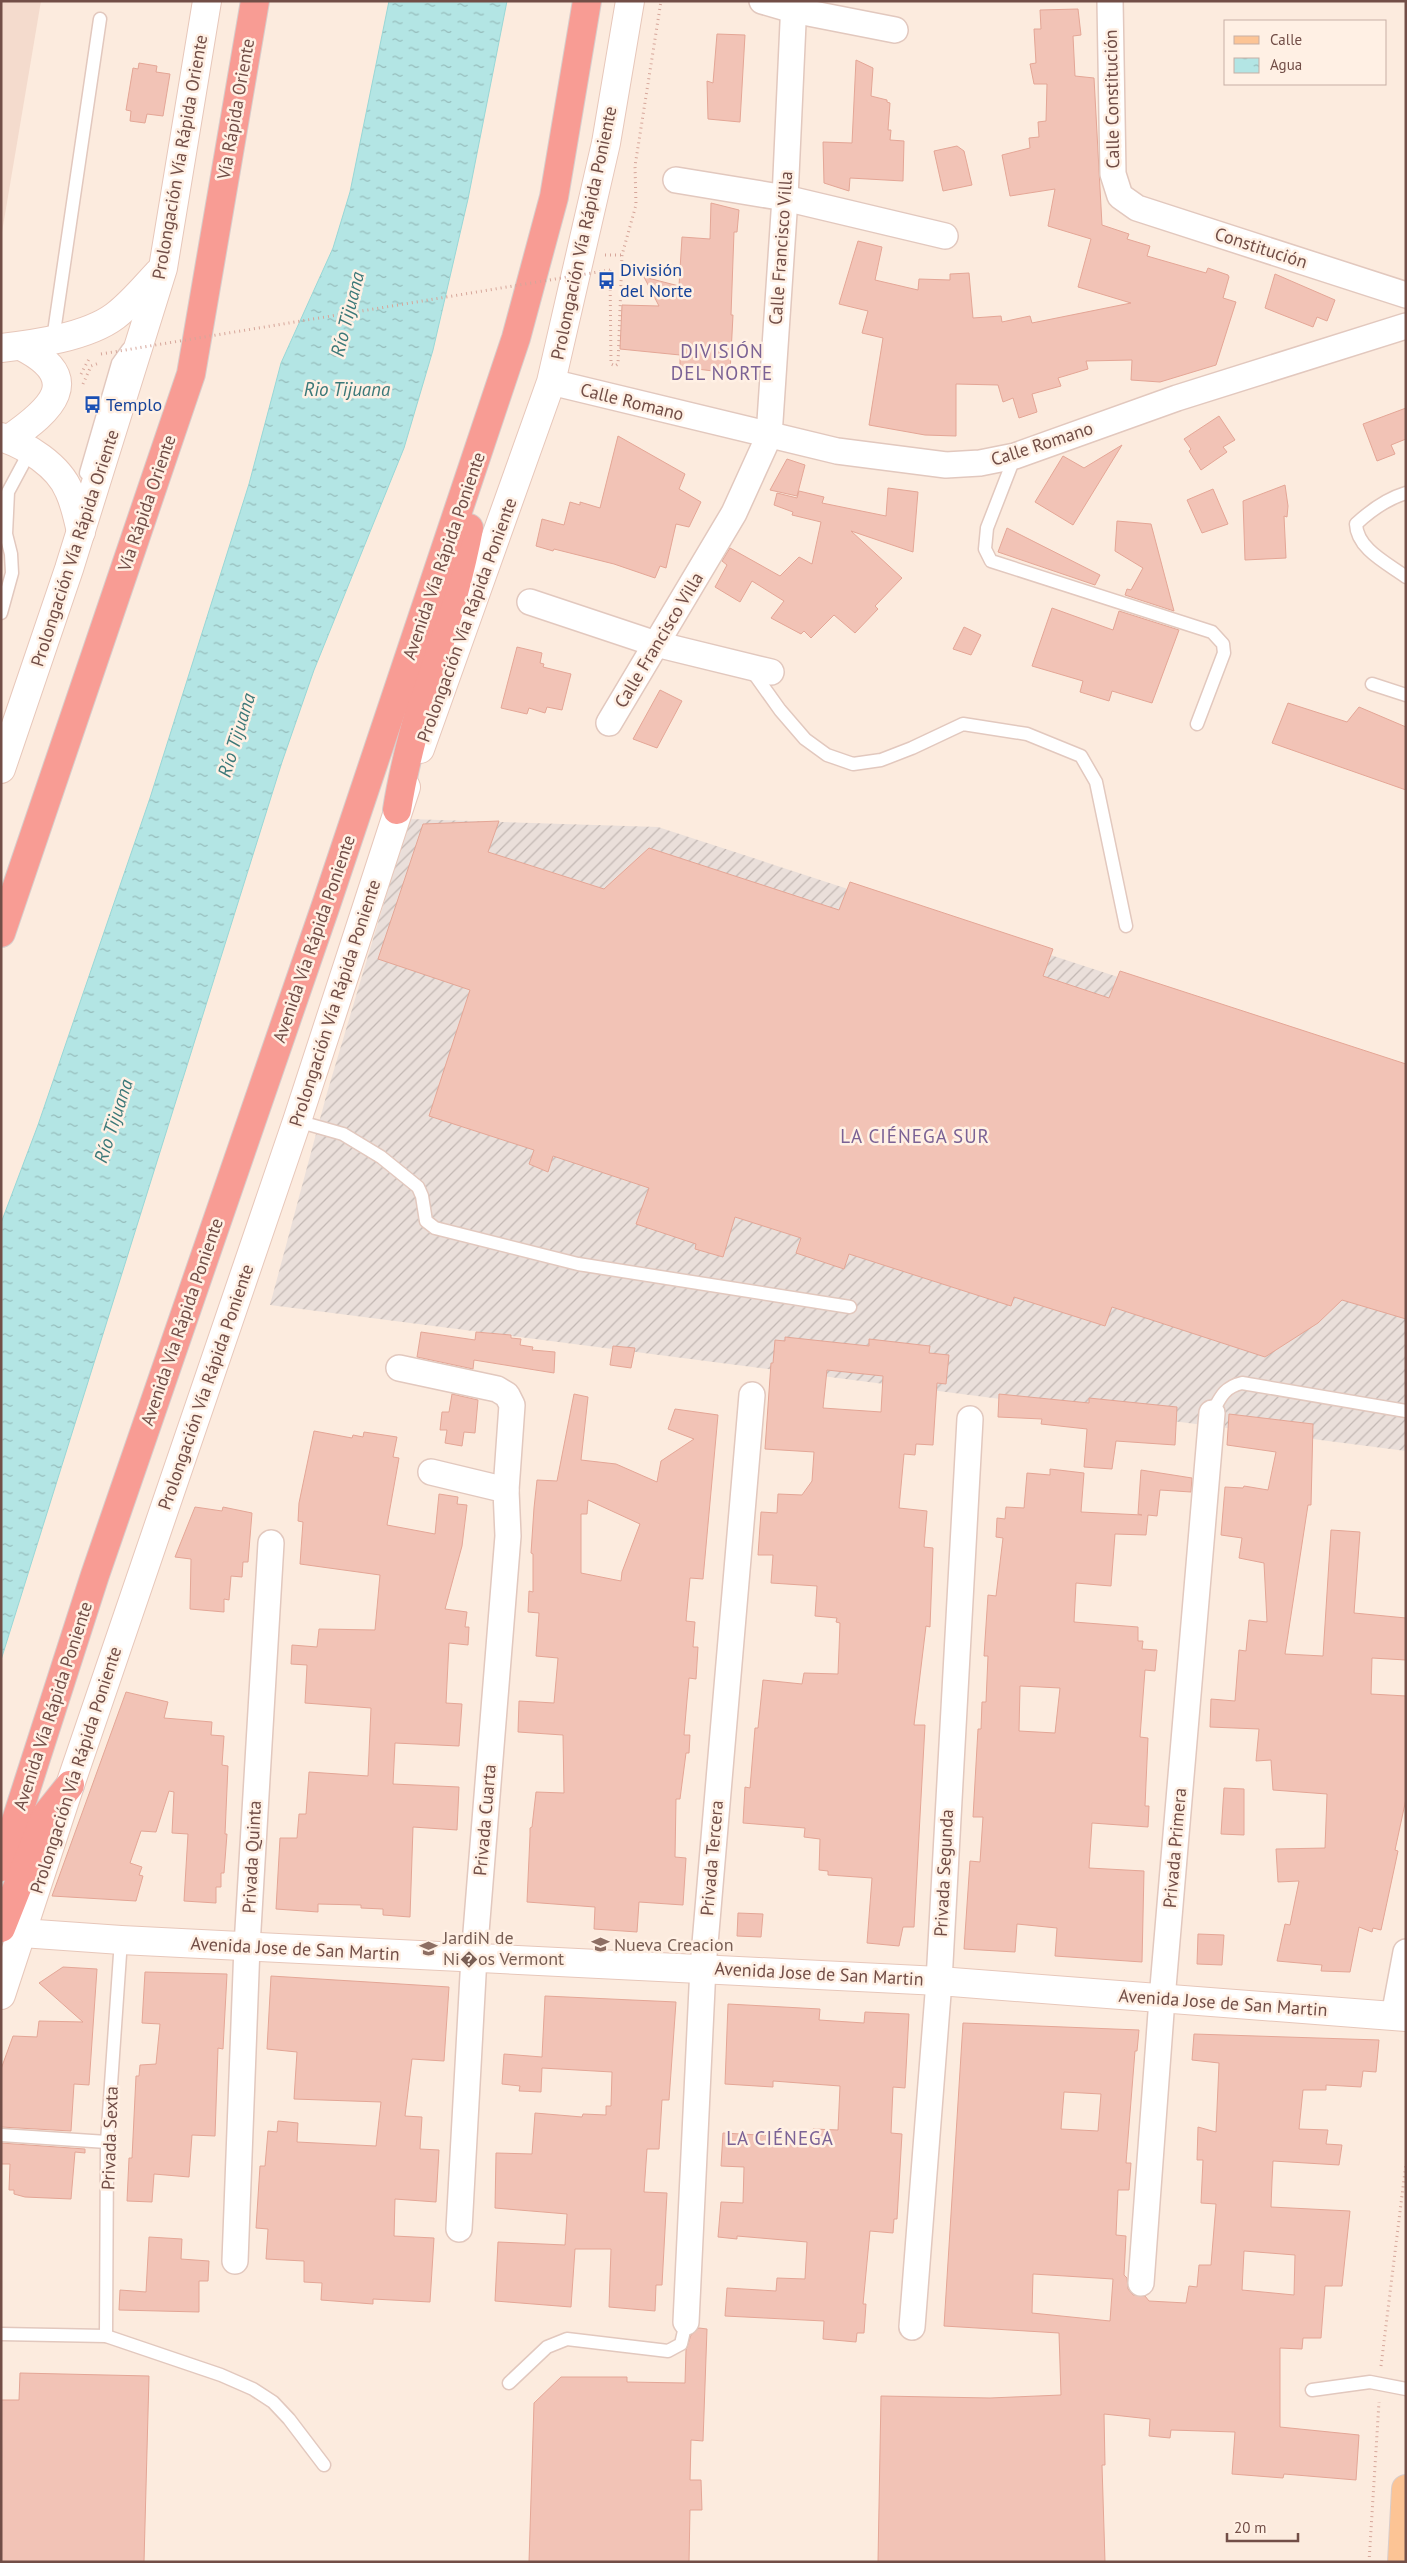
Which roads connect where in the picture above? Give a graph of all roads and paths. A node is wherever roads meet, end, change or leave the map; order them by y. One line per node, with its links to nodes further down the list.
1 (207, 1): 15 (main road, Prolongación Vía Rápida Oriente)
2 (255, 1): 39 (highway, Vía Rápida Oriente)
3 (588, 1): 25 (highway, Avenida Vía Rápida Poniente)
4 (630, 1): 21 (main road, Prolongación Vía Rápida Poniente)
5 (661, 1): 20 (path, bridge)
6 (762, 1): 8 (street)
7 (1110, 1): 12 (street, Calle Constitución)
8 (793, 6): 10 (street); 13 (street, Calle Francisco Villa)
9 (100, 19): 18 (lane)
10 (895, 30)
11 (676, 180): 13 (street)
12 (1120, 196): 16 (street, Constitución)
13 (785, 198): 14 (street); 22 (street, Calle Francisco Villa)
14 (944, 236)
15 (163, 268): 18 (main road); 27 (main road, Prolongación Vía Rápida Oriente)
16 (1406, 295)
17 (1406, 326): 24 (street, Calle Romano)
18 (53, 339): 19 (main road)
19 (11, 347): 23 (main road)
20 (102, 354)
21 (551, 382): 22 (street, Calle Romano); 38 (main road, Prolongación Vía Rápida Poniente)
22 (769, 436): 24 (street, Calle Romano); 31 (street, Calle Francisco Villa)
23 (13, 442): 27 (main road); 30 (lane)
24 (1015, 456): 36 (lane)
25 (471, 475): 38 (highway); 53 (highway, Avenida Vía Rápida Poniente)
26 (1406, 493): 28 (lane)
27 (85, 520): 37 (main road, Prolongación Vía Rápida Oriente)
28 (1406, 577)
29 (530, 602): 31 (street)
30 (1, 613)
31 (656, 644): 32 (street); 35 (street, Calle Francisco Villa)
32 (760, 669): 40 (lane)
33 (1372, 684): 34 (lane)
34 (1406, 695)
35 (609, 723)
36 (1197, 724)
37 (1, 769)
38 (398, 810): 42 (main road, Prolongación Vía Rápida Poniente)
39 (8, 904): 41 (highway, Vía Rápida Oriente)
40 (1126, 926)
41 (1, 933)
42 (297, 1121): 43 (lane); 52 (main road, Prolongación Vía Rápida Poniente)
43 (850, 1307)
44 (399, 1368): 50 (street, Privada Cuarta)
45 (752, 1394): 59 (street, Privada Tercera)
46 (1406, 1412): 47 (lane)
47 (1212, 1414): 62 (street, Privada Primera)
48 (970, 1419): 60 (street, Privada Segunda)
49 (431, 1472): 50 (street)
50 (506, 1490): 58 (street, Privada Cuarta)
51 (271, 1543): 56 (street, Privada Quinta)
52 (70, 1785): 54 (highway)
53 (1, 1867)
54 (12, 1931): 55 (main road, Avenida Jose de San Martin); 61 (main road)
55 (121, 1940): 56 (main road, Avenida Jose de San Martin); 65 (lane, Privada Sexta)
56 (247, 1946): 58 (main road, Avenida Jose de San Martin); 68 (street, Privada Quinta)
57 (1406, 1952): 63 (street)
58 (474, 1958): 59 (main road, Avenida Jose de San Martin); 67 (street, Privada Cuarta)
59 (703, 1967): 60 (main road, Avenida Jose de San Martin); 70 (street, Privada Tercera)
60 (938, 1981): 62 (main road, Avenida Jose de San Martin); 71 (street, Privada Segunda)
61 (1, 1994)
62 (1162, 1999): 63 (main road, Avenida Jose de San Martin); 69 (street, Privada Primera)
63 (1400, 2016)
64 (1, 2135): 65 (lane)
65 (108, 2142): 73 (lane, Privada Sexta)
66 (1406, 2163): 75 (path)
67 (460, 2229)
68 (234, 2261)
69 (1141, 2283)
70 (686, 2322): 74 (lane)
71 (912, 2327)
72 (1, 2334): 73 (lane)
73 (106, 2336): 78 (lane)
74 (509, 2383)
75 (1380, 2384): 76 (lane); 77 (lane); 81 (path)
76 (1406, 2389)
77 (1312, 2390)
78 (324, 2465)
79 (1406, 2489): 80 (main road)
80 (1405, 2516): 82 (main road)
81 (1369, 2562)
82 (1402, 2562)

